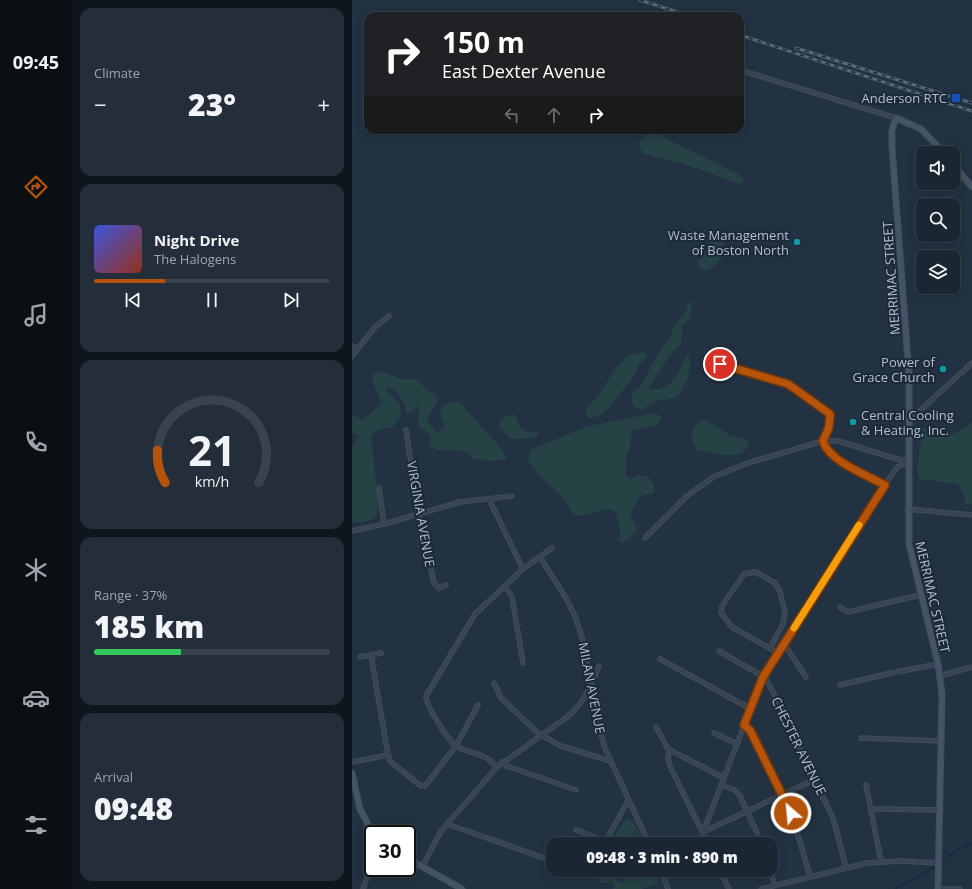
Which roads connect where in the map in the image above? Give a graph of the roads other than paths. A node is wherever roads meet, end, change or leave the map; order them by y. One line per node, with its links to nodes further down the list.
1 (744, 71): 2 (street)
2 (896, 118): 3 (main road); 12 (main road, MERRIMAC STREET)
3 (937, 146)
4 (960, 172): 5 (main road)
5 (972, 187)
6 (389, 316): 8 (street)
7 (352, 346): 8 (street)
8 (358, 348): 9 (street)
9 (352, 356)
10 (972, 362): 12 (street)
11 (720, 364): 14 (street)
12 (909, 418): 15 (main road, MERRIMAC STREET)
13 (406, 430): 21 (street, VIRGINIA AVENUE)
14 (823, 441): 15 (street); 16 (street); 25 (street)
15 (908, 462): 16 (street); 20 (main road, MERRIMAC STREET)
16 (885, 485): 33 (street)
17 (379, 488): 23 (street)
18 (512, 496): 19 (street)
19 (489, 499): 21 (street); 28 (street)
20 (907, 509): 22 (street); 31 (main road, MERRIMAC STREET)
21 (419, 514): 23 (street); 29 (street, VIRGINIA AVENUE)
22 (972, 515)
23 (384, 524): 24 (street)
24 (352, 531)
25 (645, 538)
26 (552, 548): 27 (street)
27 (540, 558): 28 (street); 50 (street, MILAN AVENUE)
28 (523, 569): 30 (street)
29 (446, 585)
30 (504, 586): 41 (street); 60 (street)
31 (920, 595): 32 (street); 42 (main road, MERRIMAC STREET)
32 (840, 607)
33 (784, 644): 36 (street); 47 (street)
34 (770, 648): 34 (street); 36 (street)
35 (719, 651): 46 (street, CHESTER AVENUE)
36 (778, 652): 46 (street)
37 (381, 653): 38 (street)
38 (371, 655): 39 (street); 62 (street)
39 (360, 657)
40 (660, 659): 52 (street)
41 (523, 663)
42 (938, 664): 45 (main road, MERRIMAC STREET); 49 (street)
43 (599, 666): 50 (street)
44 (972, 667): 45 (street)
45 (940, 676): 58 (main road, MERRIMAC STREET)
46 (763, 677): 52 (street); 69 (street, CHESTER AVENUE)
47 (806, 677)
48 (494, 683): 56 (street)
49 (840, 685)
50 (590, 687): 56 (street); 63 (street, MILAN AVENUE)
51 (478, 705): 60 (street)
52 (751, 709): 53 (street)
53 (744, 725): 59 (street); 73 (street)
54 (656, 727): 61 (street)
55 (714, 733): 59 (street)
56 (541, 735): 63 (street); 65 (street)
57 (861, 738): 58 (street)
58 (942, 741): 77 (main road, MERRIMAC STREET)
59 (737, 744): 68 (street)
60 (456, 746): 62 (street); 66 (street)
61 (669, 750): 68 (street); 81 (street)
62 (388, 754): 64 (street)
63 (610, 761): 74 (street, MILAN AVENUE)
64 (352, 762)
65 (502, 762): 66 (street); 72 (street)
66 (497, 767): 78 (street)
67 (352, 773): 79 (main road)
68 (724, 778): 70 (street)
69 (816, 779): 73 (street); 92 (street, CHESTER AVENUE)
70 (721, 785): 76 (street); 81 (street)
71 (866, 785): 75 (street)
72 (576, 790)
73 (782, 795): 76 (street); 93 (street)
74 (628, 801): 83 (street); 84 (street, MILAN AVENUE)
75 (871, 809): 77 (street); 88 (street)
76 (748, 810): 81 (street); 86 (street)
77 (941, 810): 90 (main road, MERRIMAC STREET)
78 (447, 824): 87 (street); 91 (street)
79 (368, 825)
80 (576, 830): 82 (street)
81 (703, 832): 85 (street)
82 (591, 837)
83 (607, 837)
84 (646, 837)
85 (705, 837)
86 (759, 837)
87 (546, 859)
88 (881, 861): 90 (street); 92 (street)
89 (416, 863): 91 (main road)
90 (939, 863): 104 (main road, MERRIMAC STREET)
91 (422, 867): 100 (main road)
92 (846, 867): 93 (street)
93 (810, 876): 98 (street)
94 (367, 877): 99 (street)
95 (664, 877): 101 (street)
96 (723, 877): 102 (street)
97 (772, 877): 98 (street)
98 (775, 885): 103 (street)
99 (363, 889)
100 (462, 889)
101 (668, 889)
102 (729, 889)
103 (761, 889)
104 (938, 889): 105 (street)
105 (960, 889)

